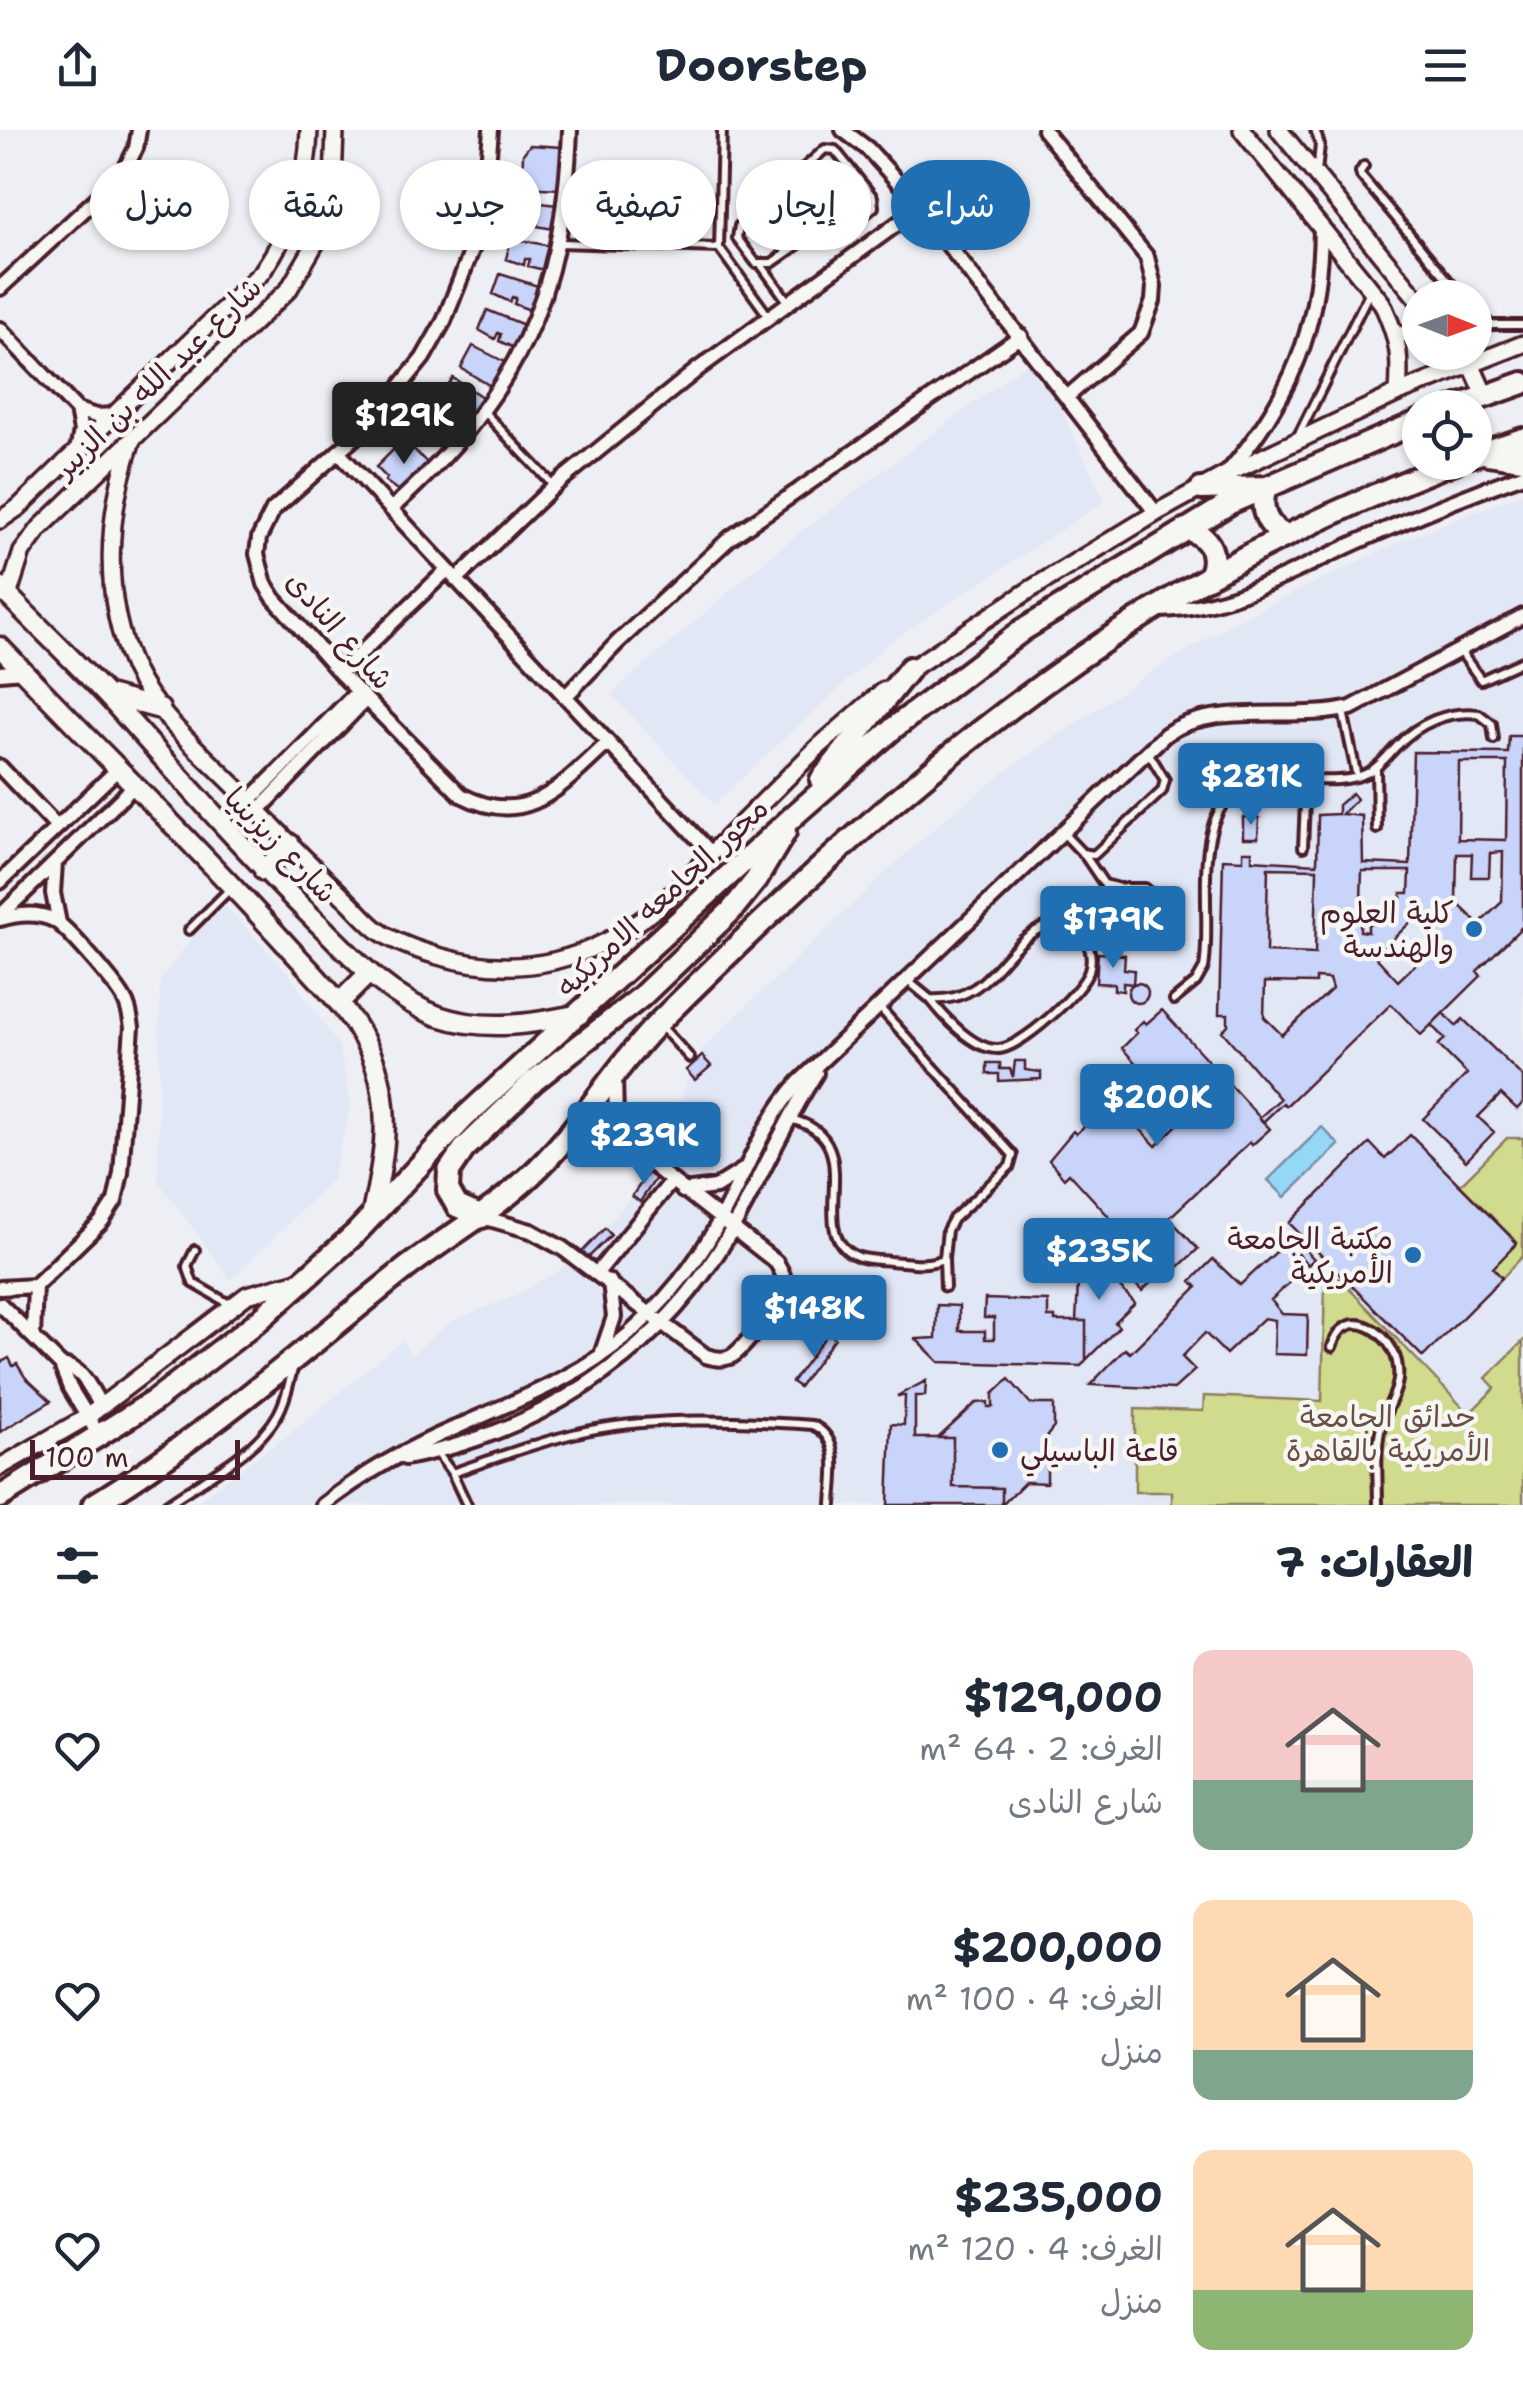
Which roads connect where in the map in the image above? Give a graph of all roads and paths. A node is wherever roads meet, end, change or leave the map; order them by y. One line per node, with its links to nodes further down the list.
1 (139, 130): 28 (street)
2 (308, 130): 47 (street, شارع عبد الله بن الزبير)
3 (335, 130): 51 (street, شارع عبد الله بن الزبير)
4 (491, 130): 54 (street, شارع النادى)
5 (570, 130): 19 (street)
6 (722, 130): 20 (lane)
7 (843, 130): 15 (street)
8 (1044, 130): 44 (street)
9 (1242, 130): 17 (street)
10 (1279, 130): 16 (street)
11 (1315, 130): 16 (lane)
12 (813, 160): 13 (lane)
13 (843, 160)
14 (1364, 166): 27 (lane)
15 (891, 175)
16 (1318, 178): 26 (street)
17 (1322, 228): 29 (street); 58 (street)
18 (891, 229): 30 (street)
19 (560, 243): 20 (lane); 46 (street)
20 (718, 248): 31 (lane)
21 (748, 250): 25 (lane)
22 (790, 250): 24 (lane)
23 (953, 250): 37 (street)
24 (787, 252): 25 (lane)
25 (761, 265): 30 (lane)
26 (1402, 280)
27 (1449, 280)
28 (0, 288)
29 (1371, 290): 36 (street); 49 (lane)
30 (789, 303): 31 (street)
31 (770, 317): 61 (street)
32 (1492, 324): 33 (lane)
33 (1523, 325)
34 (0, 329): 45 (street)
35 (1402, 334): 36 (street)
36 (1396, 335): 43 (street)
37 (1021, 336): 44 (street); 84 (street)
38 (1523, 344): 39 (street)
39 (1492, 352)
40 (1443, 370): 43 (street)
41 (1523, 382): 42 (main road)
42 (1492, 392)
43 (1398, 393): 49 (street)
44 (1067, 397): 66 (street)
45 (78, 410): 47 (street); 53 (street)
46 (484, 412): 61 (lane); 65 (street)
47 (116, 415): 53 (street, شارع عبد الله بن الزبير)
48 (1402, 428): 62 (main road, محور الجامعه الامريكيه)
49 (1297, 438): 58 (street)
50 (1523, 439): 52 (main road)
51 (132, 440): 64 (street, شارع عبد الله بن الزبير); 85 (street)
52 (1492, 449)
53 (77, 451): 60 (street, شارع عبد الله بن الزبير)
54 (338, 452): 65 (street); 81 (street, شارع النادى)
55 (1492, 456): 56 (main road)
56 (1523, 459)
57 (1523, 474): 73 (street)
58 (1225, 475): 63 (street)
59 (1414, 480): 69 (main road)
60 (46, 481): 64 (street); 67 (street, شارع عبد الله بن الزبير)
61 (554, 486): 70 (street)
62 (1266, 488): 63 (main road); 68 (main road, محور الجامعه الامريكيه); 69 (main road)
63 (1201, 489): 66 (street)
64 (65, 503): 72 (street, شارع عبد الله بن الزبير)
65 (391, 509): 70 (street)
66 (1156, 513): 78 (street)
67 (0, 520)
68 (1186, 528): 71 (main road); 97 (main road, محور الجامعه الامريكيه)
69 (1287, 536): 71 (main road)
70 (452, 575): 81 (street); 84 (street)
71 (1208, 578): 73 (main road)
72 (4, 591): 82 (main road, شارع زيزينيا)
73 (1153, 610): 120 (main road)
74 (1523, 616): 76 (street)
75 (0, 647): 79 (main road)
76 (1460, 652): 77 (lane); 86 (street)
77 (1523, 662)
78 (910, 668): 97 (main road); 103 (street)
79 (22, 671): 80 (street); 92 (main road)
80 (0, 673)
81 (340, 673): 83 (street, شارع النادى)
82 (106, 695): 85 (main road); 106 (main road, شارع زيزينيا)
83 (362, 695): 88 (street, شارع النادى); 96 (street)
84 (565, 696): 88 (street)
85 (160, 709): 96 (street)
86 (1343, 710): 89 (street); 93 (lane)
87 (1494, 739): 91 (lane)
88 (608, 743): 103 (street)
89 (1148, 751): 100 (street); 104 (lane)
90 (0, 767): 98 (street)
91 (1376, 768): 93 (lane); 99 (lane)
92 (118, 769): 95 (main road); 98 (street)
93 (1357, 778): 94 (lane)
94 (1306, 779): 102 (lane); 116 (lane)
95 (134, 786): 105 (street); 109 (main road)
96 (254, 806): 101 (street)
97 (798, 812): 119 (main road, محور الجامعه الامريكيه); 127 (main road)
98 (57, 827): 107 (street)
99 (1377, 828)
100 (1063, 833): 104 (lane); 114 (street)
101 (290, 844): 103 (street); 106 (main road)
102 (1303, 847)
103 (711, 852)
104 (1084, 854): 108 (lane)
105 (55, 862): 110 (street); 111 (street)
106 (264, 871): 113 (main road, شارع زيزينيا)
107 (0, 882)
108 (1104, 884): 108 (lane)
109 (233, 886): 112 (lane); 117 (main road)
110 (0, 918): 111 (street)
111 (59, 922): 135 (street)
112 (189, 930)
113 (369, 974): 117 (main road); 119 (main road, شارع زيزينيا)
114 (908, 980): 115 (lane); 118 (street)
115 (930, 999): 115 (lane)
116 (1174, 1000)
117 (339, 1004): 128 (main road)
118 (879, 1007): 122 (street); 131 (lane)
119 (581, 1014): 128 (main road, محور الجامعه الامريكيه)
120 (658, 1024): 121 (lane); 123 (main road)
121 (690, 1058)
122 (826, 1058): 124 (street); 125 (street)
123 (617, 1068): 126 (street); 127 (main road)
124 (788, 1118): 129 (street); 131 (lane)
125 (744, 1168): 126 (street); 129 (street)
126 (676, 1186): 129 (street); 132 (street)
127 (482, 1217): 132 (street); 145 (main road)
128 (371, 1218): 133 (main road, محور الجامعه الامريكيه)
129 (726, 1225): 140 (street); 141 (street); 141 (street)
130 (194, 1250): 139 (lane)
131 (944, 1258): 136 (lane)
132 (598, 1272): 134 (street)
133 (306, 1279): 139 (street); 149 (main road, محور الجامعه الامريكيه)
134 (610, 1282): 140 (street); 144 (street)
135 (35, 1286): 137 (street); 142 (street)
136 (945, 1287)
137 (0, 1288)
138 (0, 1304): 142 (street)
139 (232, 1306): 147 (street)
140 (650, 1314): 141 (street); 144 (street)
141 (662, 1323): 150 (street)
142 (32, 1337): 146 (street)
143 (1332, 1347): 159 (lane)
144 (599, 1356): 150 (street)
145 (296, 1359): 154 (main road); 155 (lane)
146 (61, 1365): 147 (street); 148 (street)
147 (102, 1406): 148 (street)
148 (86, 1417): 149 (street); 151 (street)
149 (100, 1437): 153 (main road, محور الجامعه الامريكيه)
150 (432, 1446): 152 (lane); 156 (street)
151 (0, 1467)
152 (452, 1473): 157 (lane); 158 (lane)
153 (0, 1497)
154 (93, 1505)
155 (166, 1505)
156 (323, 1505)
157 (466, 1505)
158 (832, 1505)
159 (1378, 1505)

